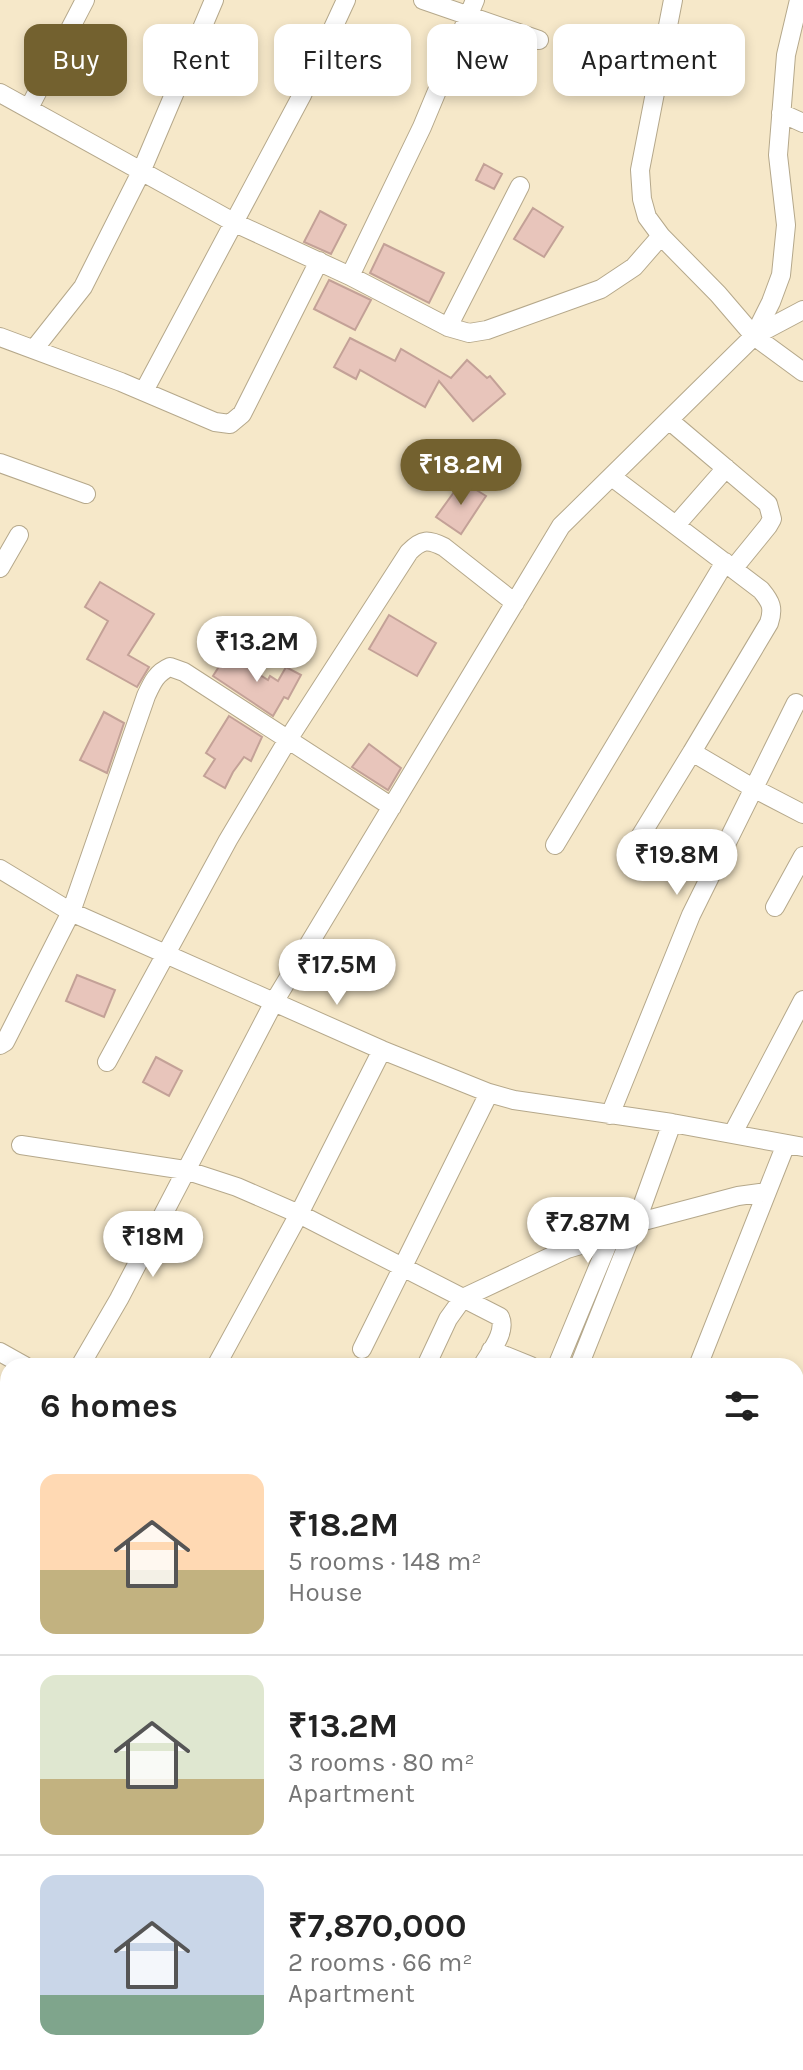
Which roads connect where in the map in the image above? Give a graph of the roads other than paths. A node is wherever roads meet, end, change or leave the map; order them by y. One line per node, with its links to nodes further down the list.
1 (85, 0): 11 (street)
2 (214, 0): 14 (street)
3 (346, 0): 16 (street)
4 (423, 0): 7 (street)
5 (673, 0): 18 (street)
6 (799, 0): 9 (street)
7 (472, 8): 8 (street); 20 (street)
8 (539, 40)
9 (794, 58): 12 (street)
10 (0, 93): 11 (street)
11 (29, 108): 14 (street)
12 (781, 113): 13 (street); 17 (street)
13 (803, 123)
14 (141, 172): 16 (street); 25 (street)
15 (520, 186): 22 (street)
16 (235, 223): 19 (street); 27 (street)
17 (794, 224): 23 (street)
18 (661, 236): 22 (street); 23 (street)
19 (319, 261): 20 (street); 27 (street)
20 (350, 276): 22 (street)
21 (803, 310): 23 (street)
22 (448, 327)
23 (754, 336): 26 (street); 28 (street)
24 (0, 337): 25 (street)
25 (34, 349): 27 (street)
26 (803, 372)
27 (144, 391)
28 (670, 421): 30 (street); 31 (street)
29 (0, 463): 32 (street)
30 (726, 468): 33 (street); 35 (street)
31 (612, 477): 33 (street); 37 (street)
32 (86, 494)
33 (676, 525): 35 (street)
34 (19, 535): 36 (street)
35 (729, 566): 40 (street); 44 (street)
36 (0, 568)
37 (515, 603): 39 (street); 42 (street)
38 (796, 703): 41 (street)
39 (287, 741): 42 (street); 49 (street); 50 (street)
40 (692, 752): 41 (street); 45 (street)
41 (753, 788): 43 (street); 57 (street)
42 (392, 807): 52 (street)
43 (803, 814)
44 (555, 845)
45 (630, 853)
46 (803, 856): 48 (street)
47 (0, 869): 49 (street)
48 (775, 907)
49 (71, 912): 50 (street); 53 (street)
50 (165, 954): 52 (street); 55 (street)
51 (803, 1000): 59 (street)
52 (274, 1002): 54 (street); 62 (street)
53 (0, 1045)
54 (382, 1050): 56 (street); 64 (street)
55 (107, 1062)
56 (489, 1093): 57 (street); 67 (street)
57 (610, 1115): 58 (street)
58 (672, 1123): 59 (street); 65 (street)
59 (733, 1133): 61 (street)
60 (21, 1145): 62 (street)
61 (795, 1145): 63 (street)
62 (185, 1170): 64 (street); 70 (street)
63 (766, 1192): 65 (street); 76 (street)
64 (299, 1214): 67 (street); 71 (street)
65 (636, 1223): 66 (street); 75 (street)
66 (611, 1236): 68 (street); 74 (street)
67 (403, 1268): 68 (street); 69 (street)
68 (463, 1298): 72 (street); 73 (street)
69 (362, 1349)
70 (85, 1358)
71 (220, 1358)
72 (430, 1358)
73 (486, 1358)
74 (560, 1358)
75 (582, 1358)
76 (701, 1358)

